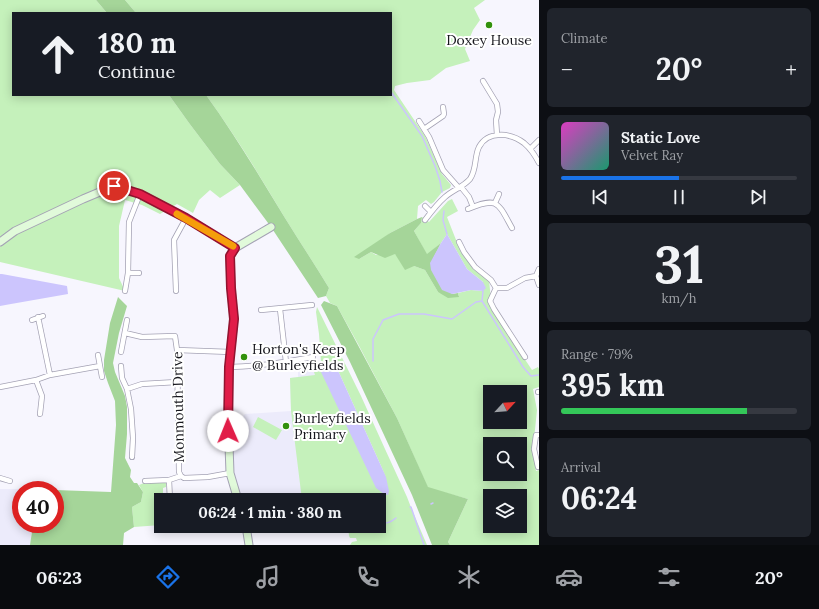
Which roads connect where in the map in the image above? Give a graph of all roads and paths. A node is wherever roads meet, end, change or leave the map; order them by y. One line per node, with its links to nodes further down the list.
1 (484, 81): 5 (street)
2 (443, 106): 4 (street)
3 (419, 121): 4 (street)
4 (424, 129): 9 (street)
5 (497, 135): 7 (street); 9 (street)
6 (539, 140): 7 (street)
7 (530, 149): 8 (street)
8 (539, 163)
9 (460, 188): 14 (street); 16 (street)
10 (140, 194): 17 (street); 21 (street); 25 (street)
11 (499, 194): 12 (street)
12 (495, 203): 14 (street); 20 (street)
13 (425, 206): 16 (street)
14 (473, 207): 15 (street)
15 (468, 209)
16 (431, 212): 18 (street)
17 (186, 218): 23 (street); 31 (street)
18 (425, 220)
19 (270, 227): 23 (street)
20 (512, 228)
21 (0, 242)
22 (459, 242): 29 (street)
23 (235, 248): 40 (street)
24 (539, 269): 27 (street)
25 (128, 273): 26 (street); 30 (street)
26 (139, 273)
27 (536, 276): 28 (street); 29 (street)
28 (539, 285)
29 (496, 288): 43 (street)
30 (125, 291)
31 (176, 291)
32 (312, 305): 33 (street)
33 (280, 309): 34 (street); 44 (street)
34 (261, 310)
35 (32, 320): 48 (street)
36 (127, 320): 37 (street)
37 (125, 333): 38 (street, Monmouth Drive); 39 (street)
38 (177, 350): 40 (street); 51 (street, Monmouth Drive)
39 (121, 352)
40 (231, 352): 47 (street)
41 (98, 355): 45 (street)
42 (312, 357): 44 (street)
43 (525, 357)
44 (286, 362): 47 (street)
45 (100, 366): 48 (street); 49 (street)
46 (121, 366): 53 (street)
47 (229, 367): 58 (street)
48 (50, 375): 50 (street)
49 (102, 377)
50 (36, 380): 52 (street); 54 (street)
51 (177, 382): 53 (street); 59 (street, Monmouth Drive)
52 (0, 387)
53 (127, 389): 56 (street)
54 (40, 414)
55 (539, 435): 57 (street)
56 (132, 457)
57 (538, 467)
58 (230, 473): 59 (street, Monmouth Drive); 65 (street)
59 (181, 476): 61 (street)
60 (0, 478): 62 (street)
61 (169, 480): 63 (street); 64 (street)
62 (10, 481)
63 (145, 481)
64 (170, 493)
65 (236, 493)
66 (247, 533): 67 (street)
67 (249, 545)

